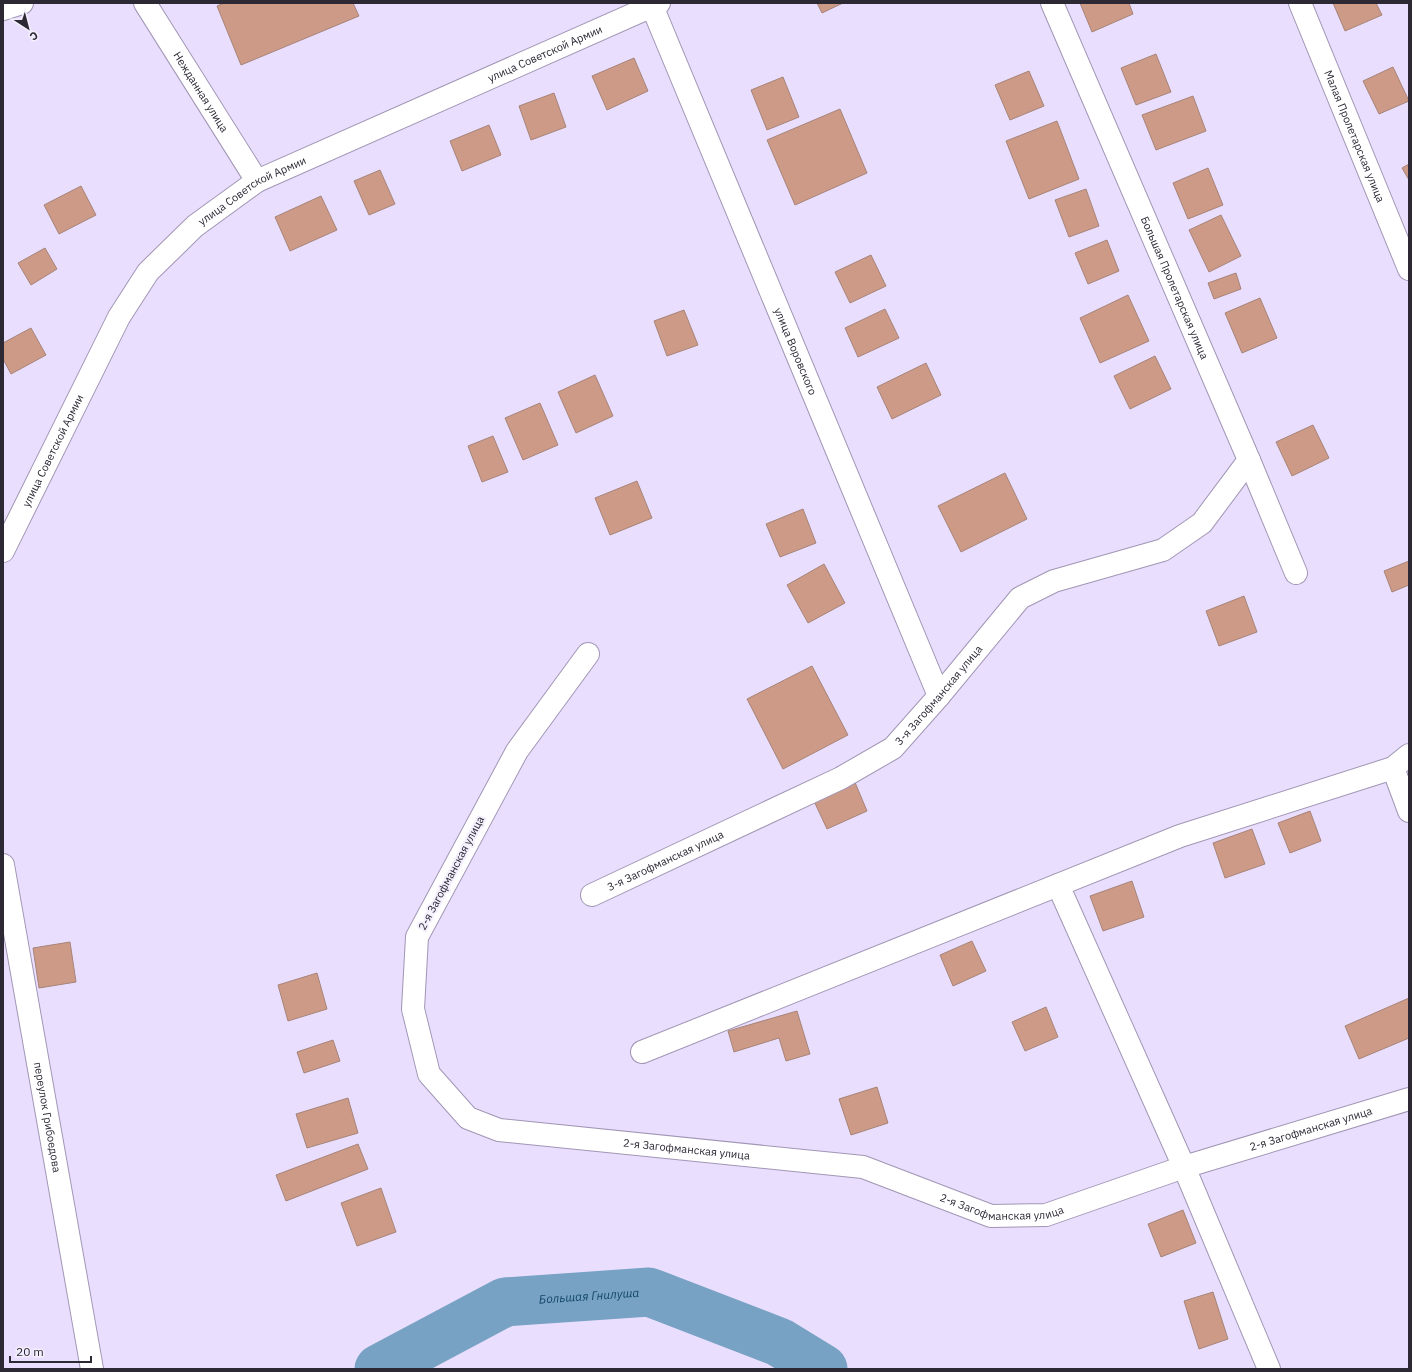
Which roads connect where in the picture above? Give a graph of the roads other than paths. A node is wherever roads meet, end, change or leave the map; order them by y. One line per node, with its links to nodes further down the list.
1 (22, 3): 6 (street)
2 (145, 3): 7 (street, Нежданная улица)
3 (1052, 3): 9 (street, Большая Пролетарская улица)
4 (1300, 3): 8 (street, Малая Пролетарская улица)
5 (655, 5): 7 (street, улица Советской Армии); 13 (street, улица Воровского)
6 (3, 9)
7 (257, 181): 10 (street, улица Советской Армии)
8 (1409, 269)
9 (1249, 460): 11 (street, Большая Пролетарская улица); 13 (street, 3-я Загофманская улица)
10 (3, 552)
11 (1296, 573)
12 (588, 654): 21 (street, 2-я Загофманская улица)
13 (939, 696): 18 (street, 3-я Загофманская улица)
14 (1401, 761): 15 (street); 17 (street)
15 (1409, 811)
16 (3, 865): 22 (street, переулок Грибоедова)
17 (1058, 885): 19 (street); 21 (street)
18 (592, 895)
19 (642, 1052)
20 (1409, 1099): 21 (street, 2-я Загофманская улица)
21 (1184, 1167): 23 (street)
22 (92, 1369)
23 (1269, 1369)

